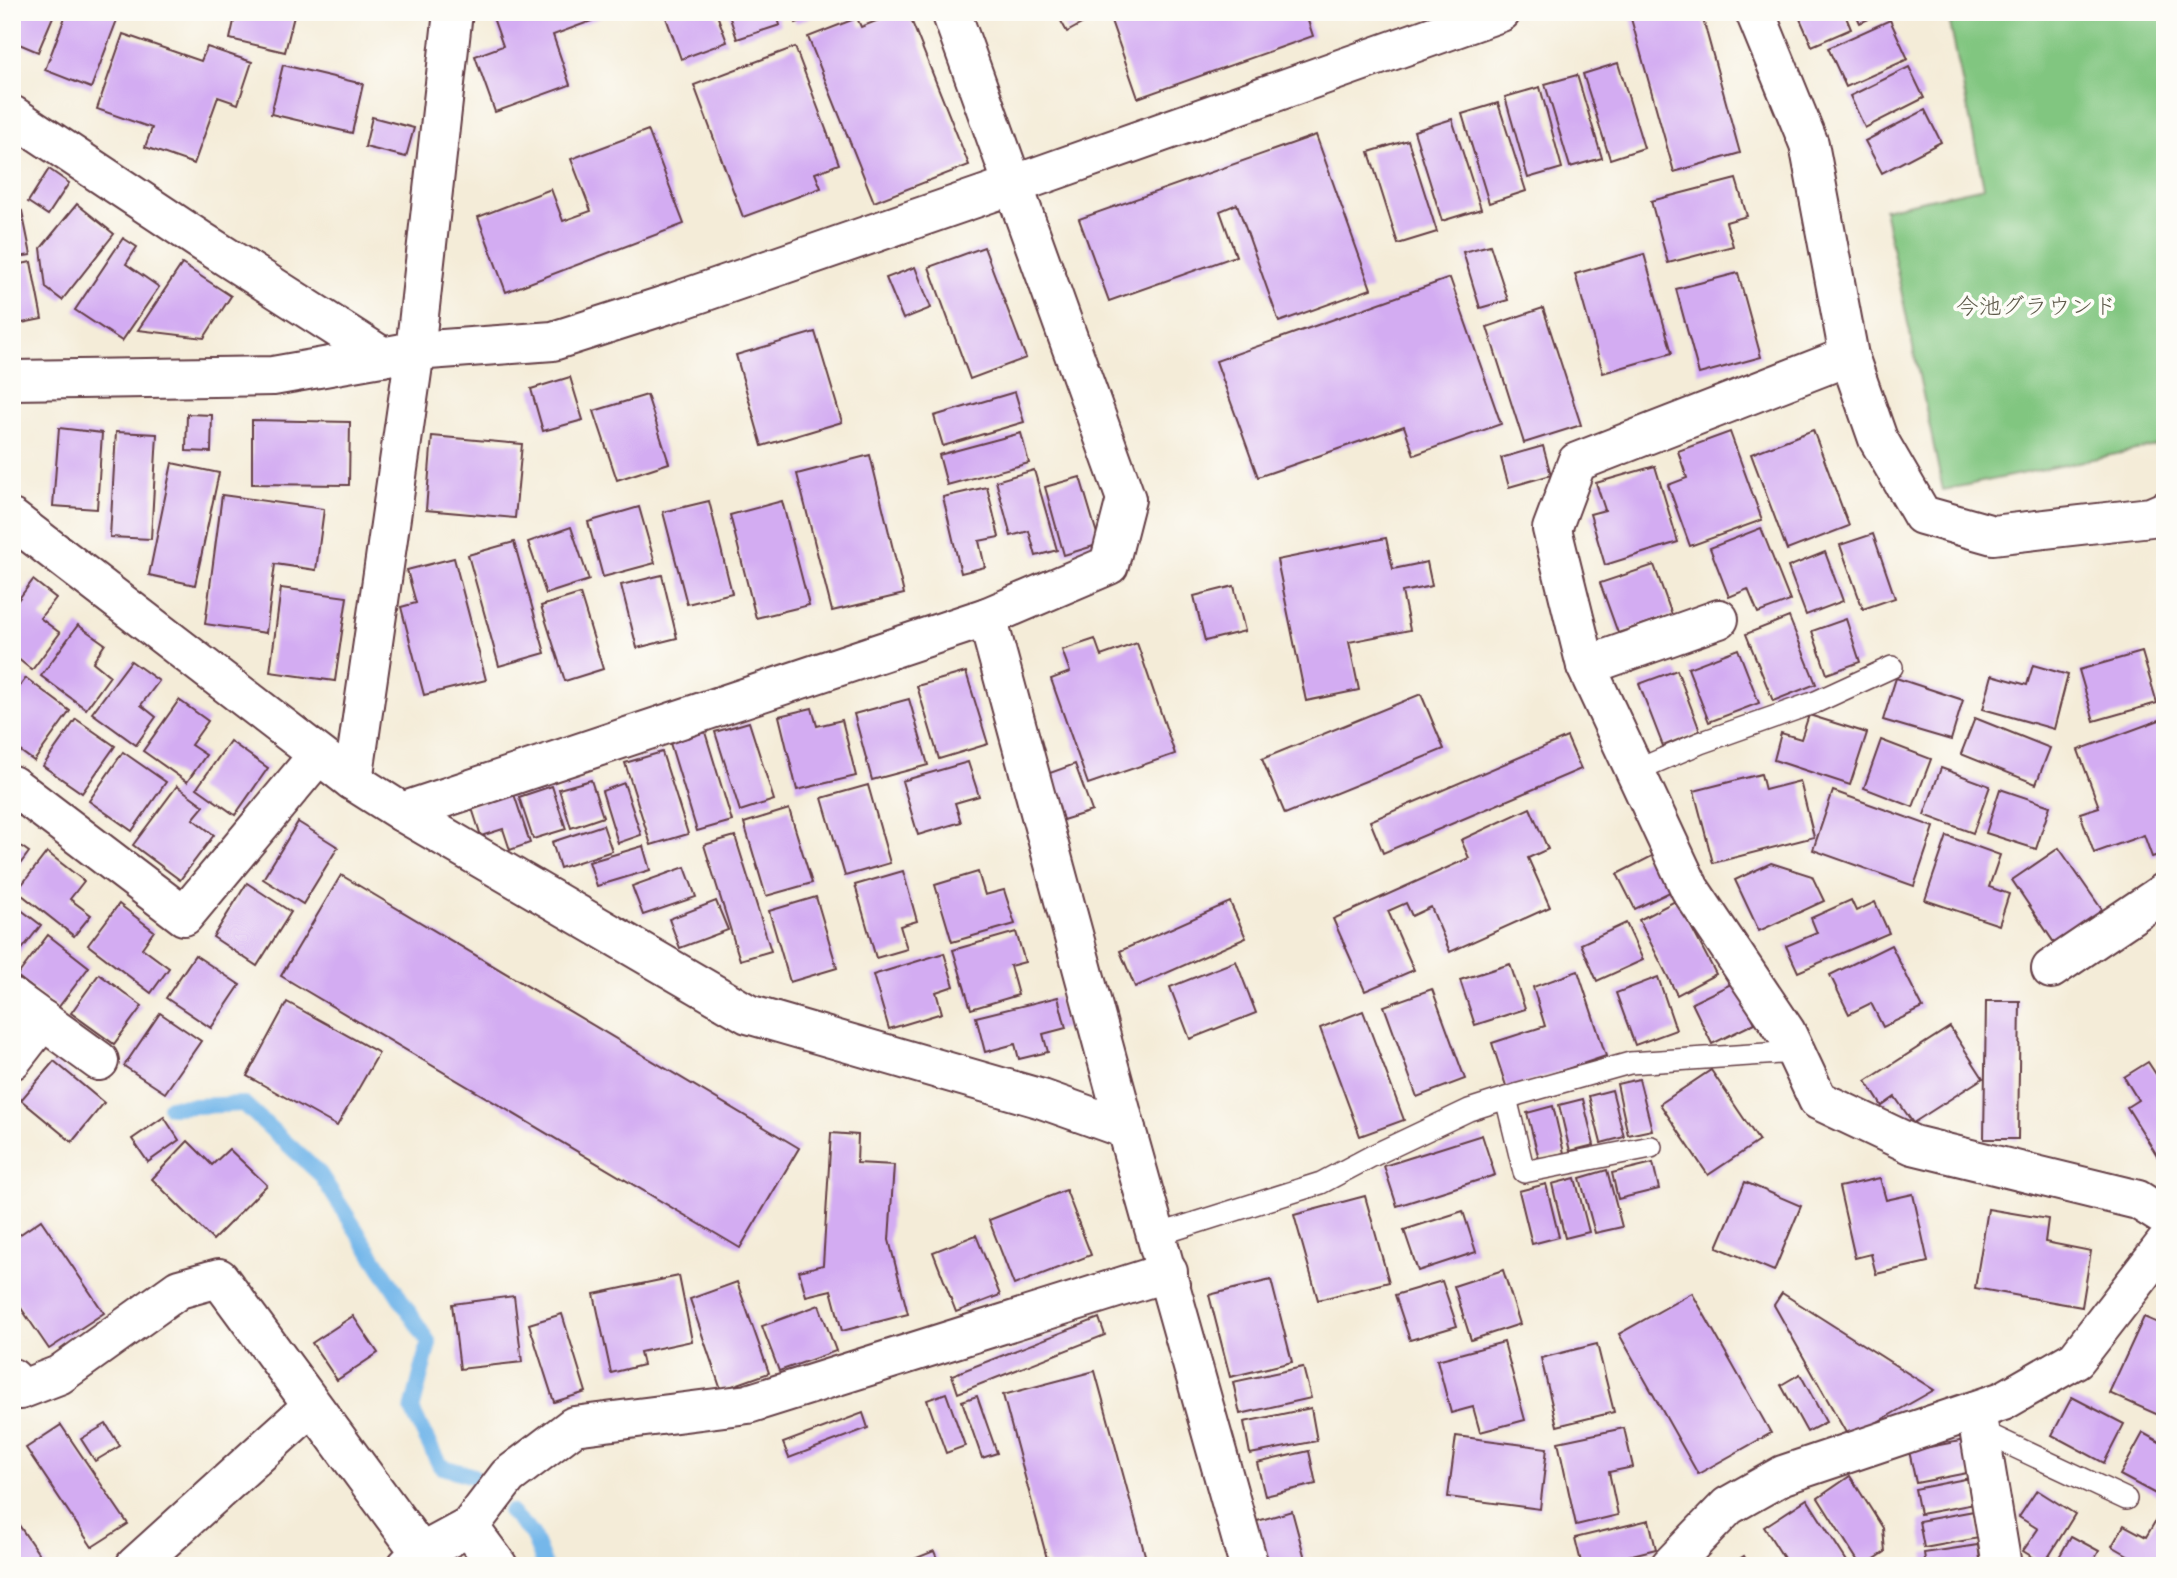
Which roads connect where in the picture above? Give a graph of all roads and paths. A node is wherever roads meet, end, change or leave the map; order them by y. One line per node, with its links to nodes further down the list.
1 (453, 12): 7 (street)
2 (951, 12): 6 (street)
3 (1501, 12): 6 (street)
4 (1755, 12): 8 (street)
5 (12, 115): 7 (street)
6 (1013, 185): 7 (street); 12 (street)
7 (399, 354): 9 (street); 18 (street)
8 (1849, 356): 10 (street); 14 (street)
9 (12, 380)
10 (2165, 511)
11 (12, 519): 16 (street)
12 (987, 617): 20 (street); 29 (street)
13 (1719, 619): 14 (street)
14 (1586, 666): 17 (street)
15 (1892, 667): 17 (lane)
16 (318, 755): 18 (street); 19 (street)
17 (1635, 771): 25 (street)
18 (353, 781): 20 (street)
19 (12, 785)
20 (402, 813): 29 (street)
21 (2165, 892): 22 (street)
22 (2051, 969)
23 (12, 998): 24 (street)
24 (43, 1020): 26 (street); 27 (street)
25 (1795, 1052): 28 (lane); 31 (street)
26 (12, 1060)
27 (99, 1061)
28 (1506, 1098): 30 (lane); 32 (lane)
29 (1126, 1129): 32 (street)
30 (1651, 1147)
31 (2165, 1217)
32 (1157, 1235): 34 (street)
33 (2165, 1244): 37 (street)
34 (1167, 1272): 39 (street); 43 (street)
35 (15, 1390): 36 (street)
36 (312, 1406): 40 (street); 41 (street)
37 (1978, 1420): 38 (lane); 44 (street); 45 (street)
38 (2126, 1499)
39 (469, 1527): 40 (street); 42 (street)
40 (414, 1560)
41 (135, 1566)
42 (498, 1566)
43 (1249, 1566)
44 (1670, 1566)
45 (2002, 1566)

